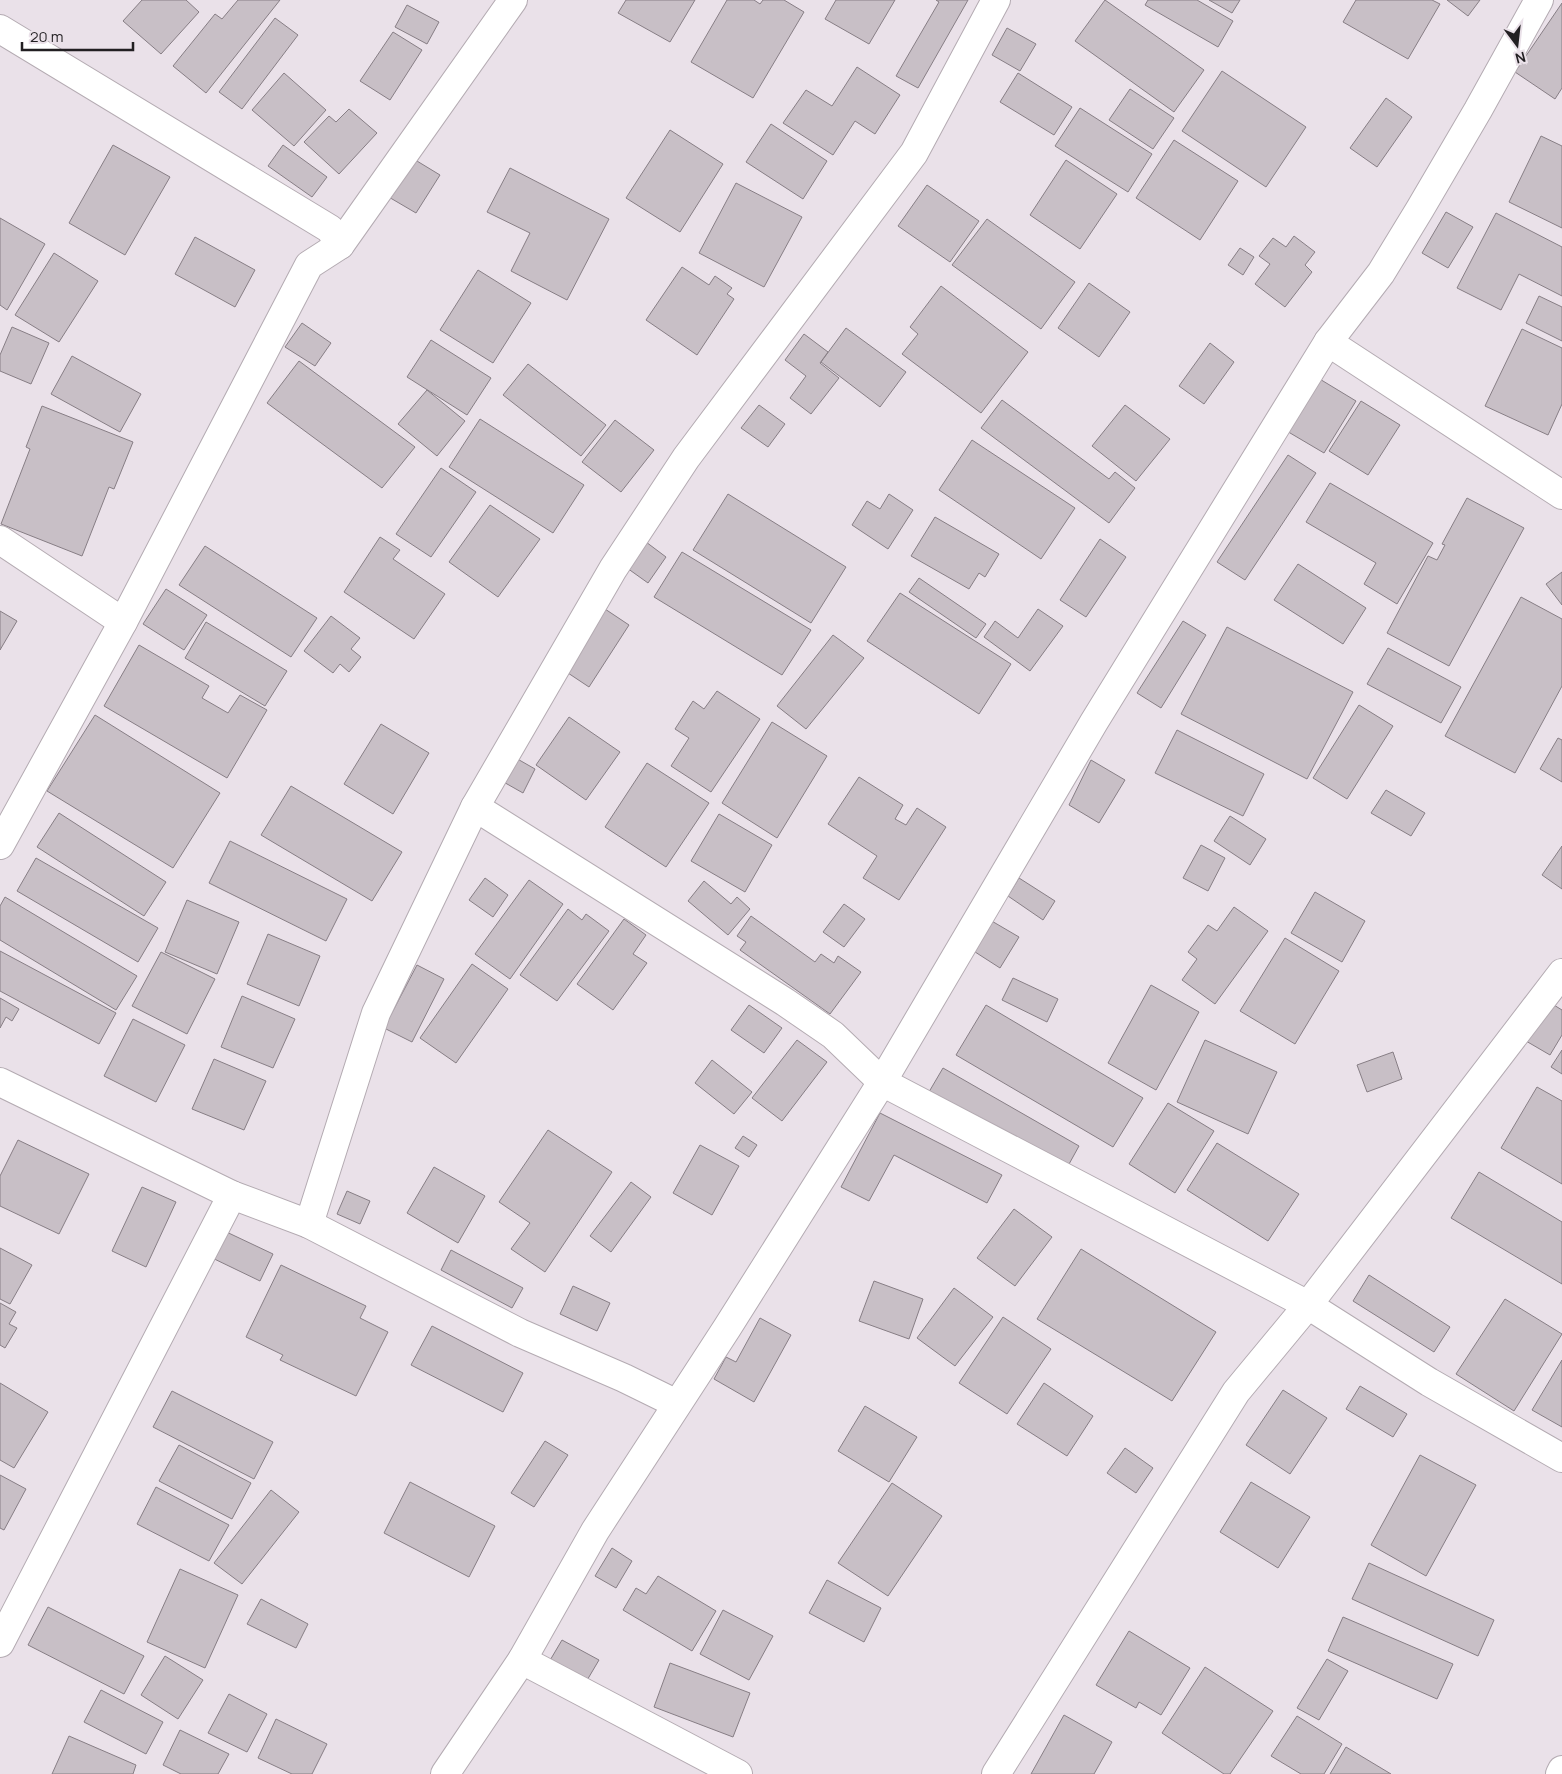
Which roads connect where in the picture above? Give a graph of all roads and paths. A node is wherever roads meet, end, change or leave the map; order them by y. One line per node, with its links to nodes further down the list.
1 (513, 0): 5 (street)
2 (996, 0): 10 (street)
3 (1539, 0): 6 (street)
4 (0, 29): 5 (street)
5 (340, 245): 9 (street)
6 (1328, 342): 7 (street); 14 (street)
7 (1562, 495)
8 (0, 540): 9 (street)
9 (123, 622): 11 (street)
10 (474, 807): 14 (street); 16 (street)
11 (0, 845)
12 (1562, 973): 17 (street)
13 (0, 1082): 15 (street)
14 (882, 1082): 17 (street); 18 (street)
15 (232, 1195): 16 (street); 20 (street)
16 (308, 1224): 18 (street)
17 (1308, 1305): 19 (street); 25 (street)
18 (677, 1404): 21 (street)
19 (1562, 1458)
20 (0, 1643)
21 (522, 1660): 23 (street); 24 (street)
22 (1562, 1770): 26 (street)
23 (445, 1774)
24 (738, 1774)
25 (996, 1774)
26 (1560, 1774)

